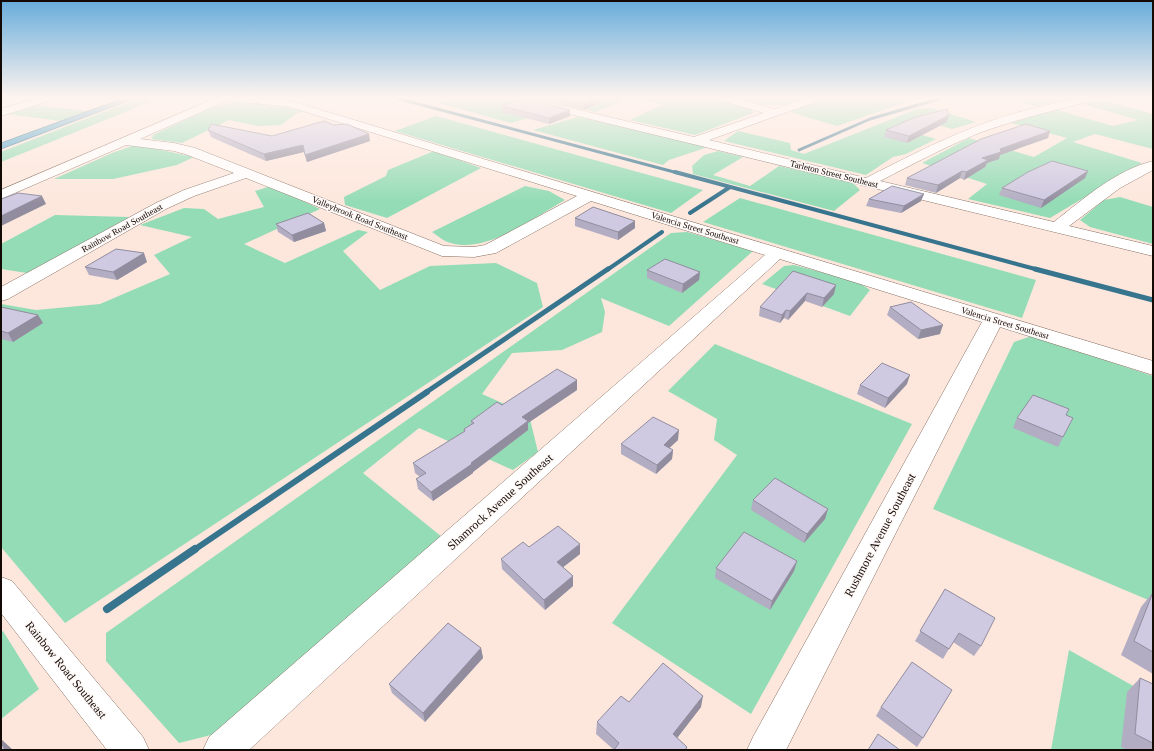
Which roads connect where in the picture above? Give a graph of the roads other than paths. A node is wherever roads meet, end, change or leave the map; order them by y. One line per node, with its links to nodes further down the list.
1 (142, 133): 6 (street)
2 (385, 133): 12 (street, Valencia Street Southeast)
3 (662, 133): 7 (street, Tarleton Street Southeast)
4 (716, 133): 7 (street)
5 (970, 133): 10 (street)
6 (124, 141): 9 (street, Valleybrook Road Southeast); 11 (street)
7 (695, 141): 10 (street, Tarleton Street Southeast)
8 (1153, 165): 13 (street)
9 (248, 173): 12 (street, Valleybrook Road Southeast); 16 (street, Rainbow Road Southeast)
10 (868, 182): 13 (street, Tarleton Street Southeast)
11 (1, 195)
12 (588, 196): 15 (street, Valencia Street Southeast)
13 (1057, 228): 14 (street, Tarleton Street Southeast)
14 (1153, 250)
15 (777, 253): 17 (street, Valencia Street Southeast); 21 (street, Shamrock Avenue Southeast)
16 (1, 295)
17 (994, 319): 18 (street, Valencia Street Southeast); 22 (street, Rushmore Avenue Southeast)
18 (1153, 368)
19 (1, 590): 20 (street, Rainbow Road Southeast)
20 (130, 750)
21 (222, 750)
22 (766, 750)

